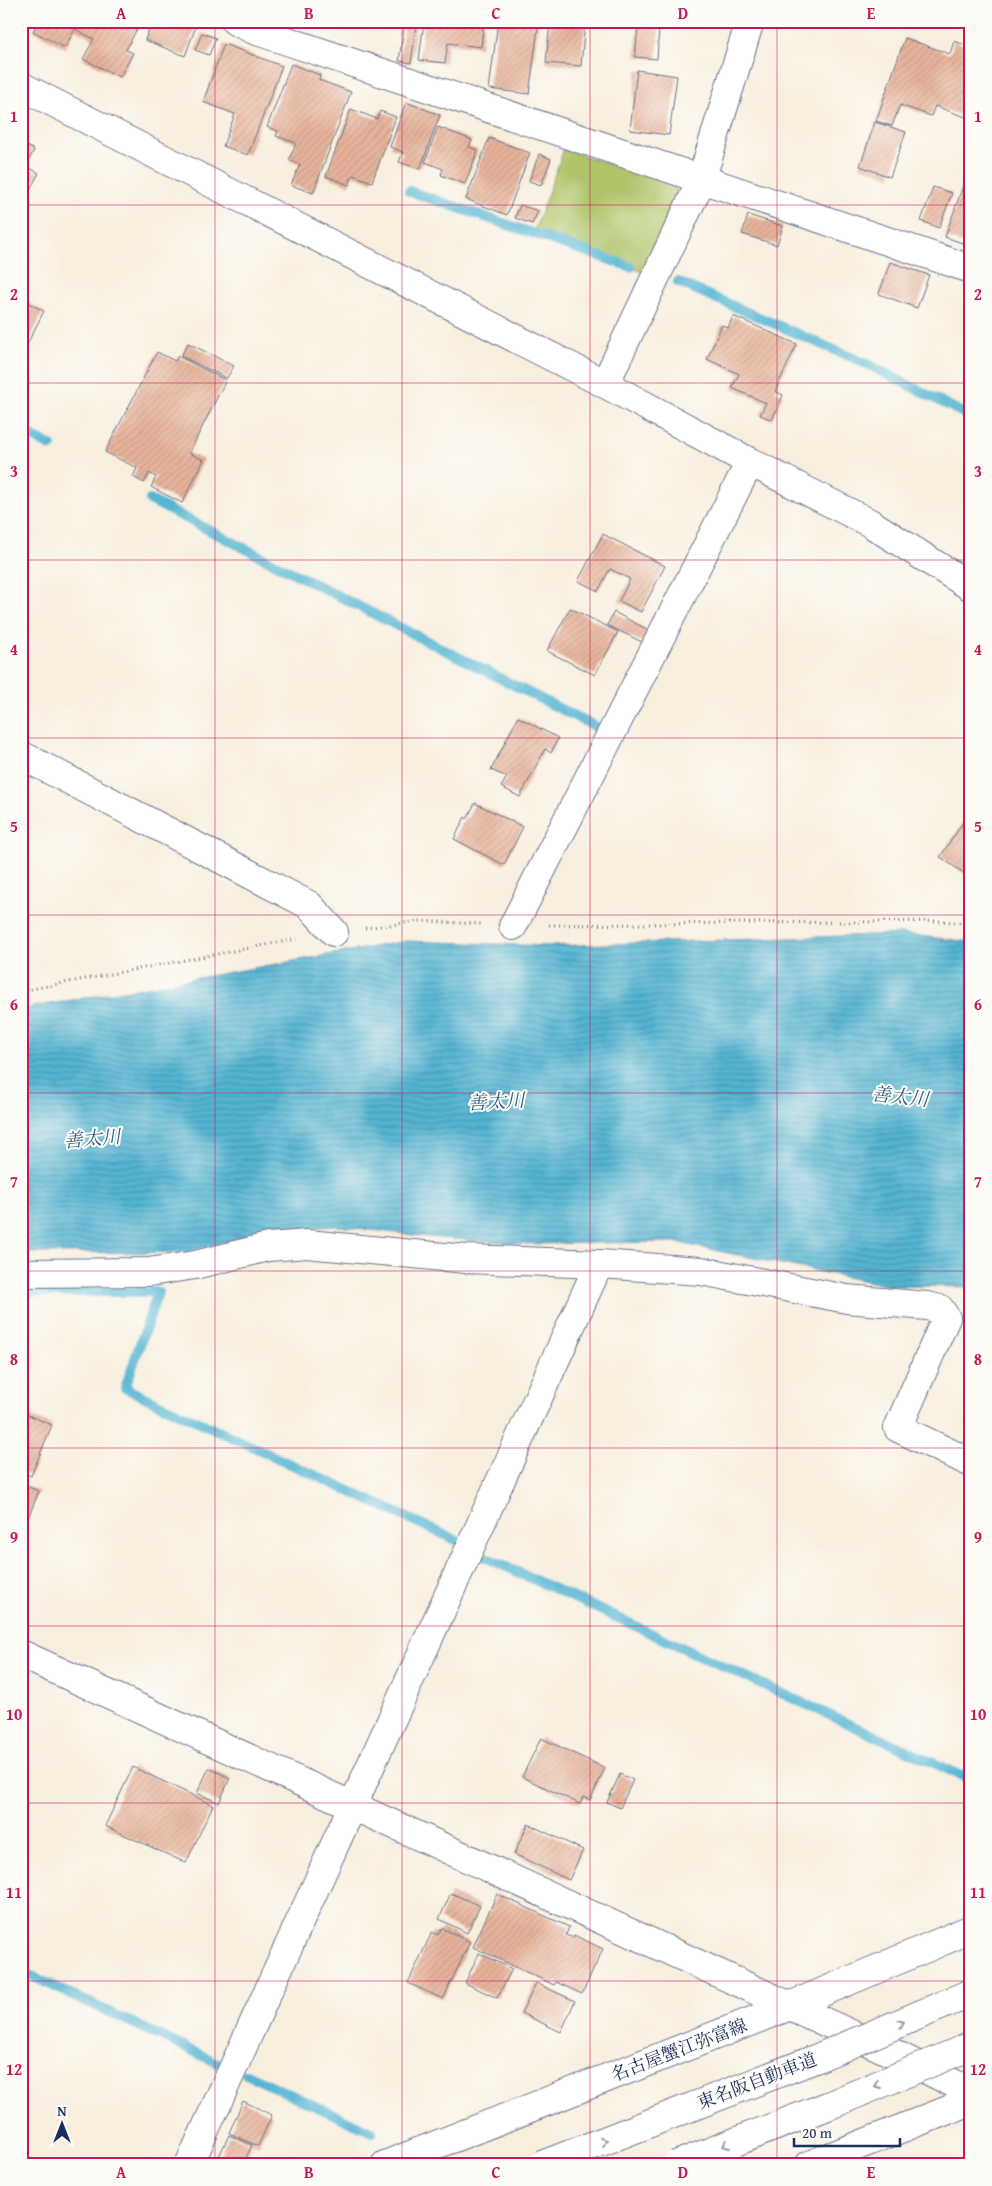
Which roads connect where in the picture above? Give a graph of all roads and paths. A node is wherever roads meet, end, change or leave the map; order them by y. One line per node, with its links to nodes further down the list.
1 (235, 21): 4 (main road)
2 (750, 21): 4 (main road)
3 (21, 86): 6 (main road)
4 (701, 181): 5 (main road); 6 (main road)
5 (971, 269)
6 (605, 384): 7 (main road)
7 (750, 462): 8 (main road); 11 (main road)
8 (971, 587)
9 (21, 755): 12 (main road)
10 (971, 924): 11 (path)
11 (514, 926): 12 (path)
12 (334, 932): 13 (path)
13 (21, 991)
14 (599, 1264): 15 (main road); 16 (main road); 18 (main road)
15 (21, 1273)
16 (971, 1462)
17 (21, 1654): 18 (main road)
18 (352, 1806): 21 (main road); 25 (main road)
19 (971, 1929): 21 (main road, 名古屋蟹江弥富線)
20 (971, 1993): 27 (main road, 東名阪自動車道, one-way to 20, bridge)
21 (790, 2006): 23 (main road); 26 (main road, 名古屋蟹江弥富線)
22 (971, 2046): 28 (main road, one-way to 28, bridge)
23 (971, 2092)
24 (971, 2101): 29 (main road)
25 (190, 2165)
26 (385, 2165)
27 (542, 2165)
28 (676, 2165)
29 (809, 2165)

